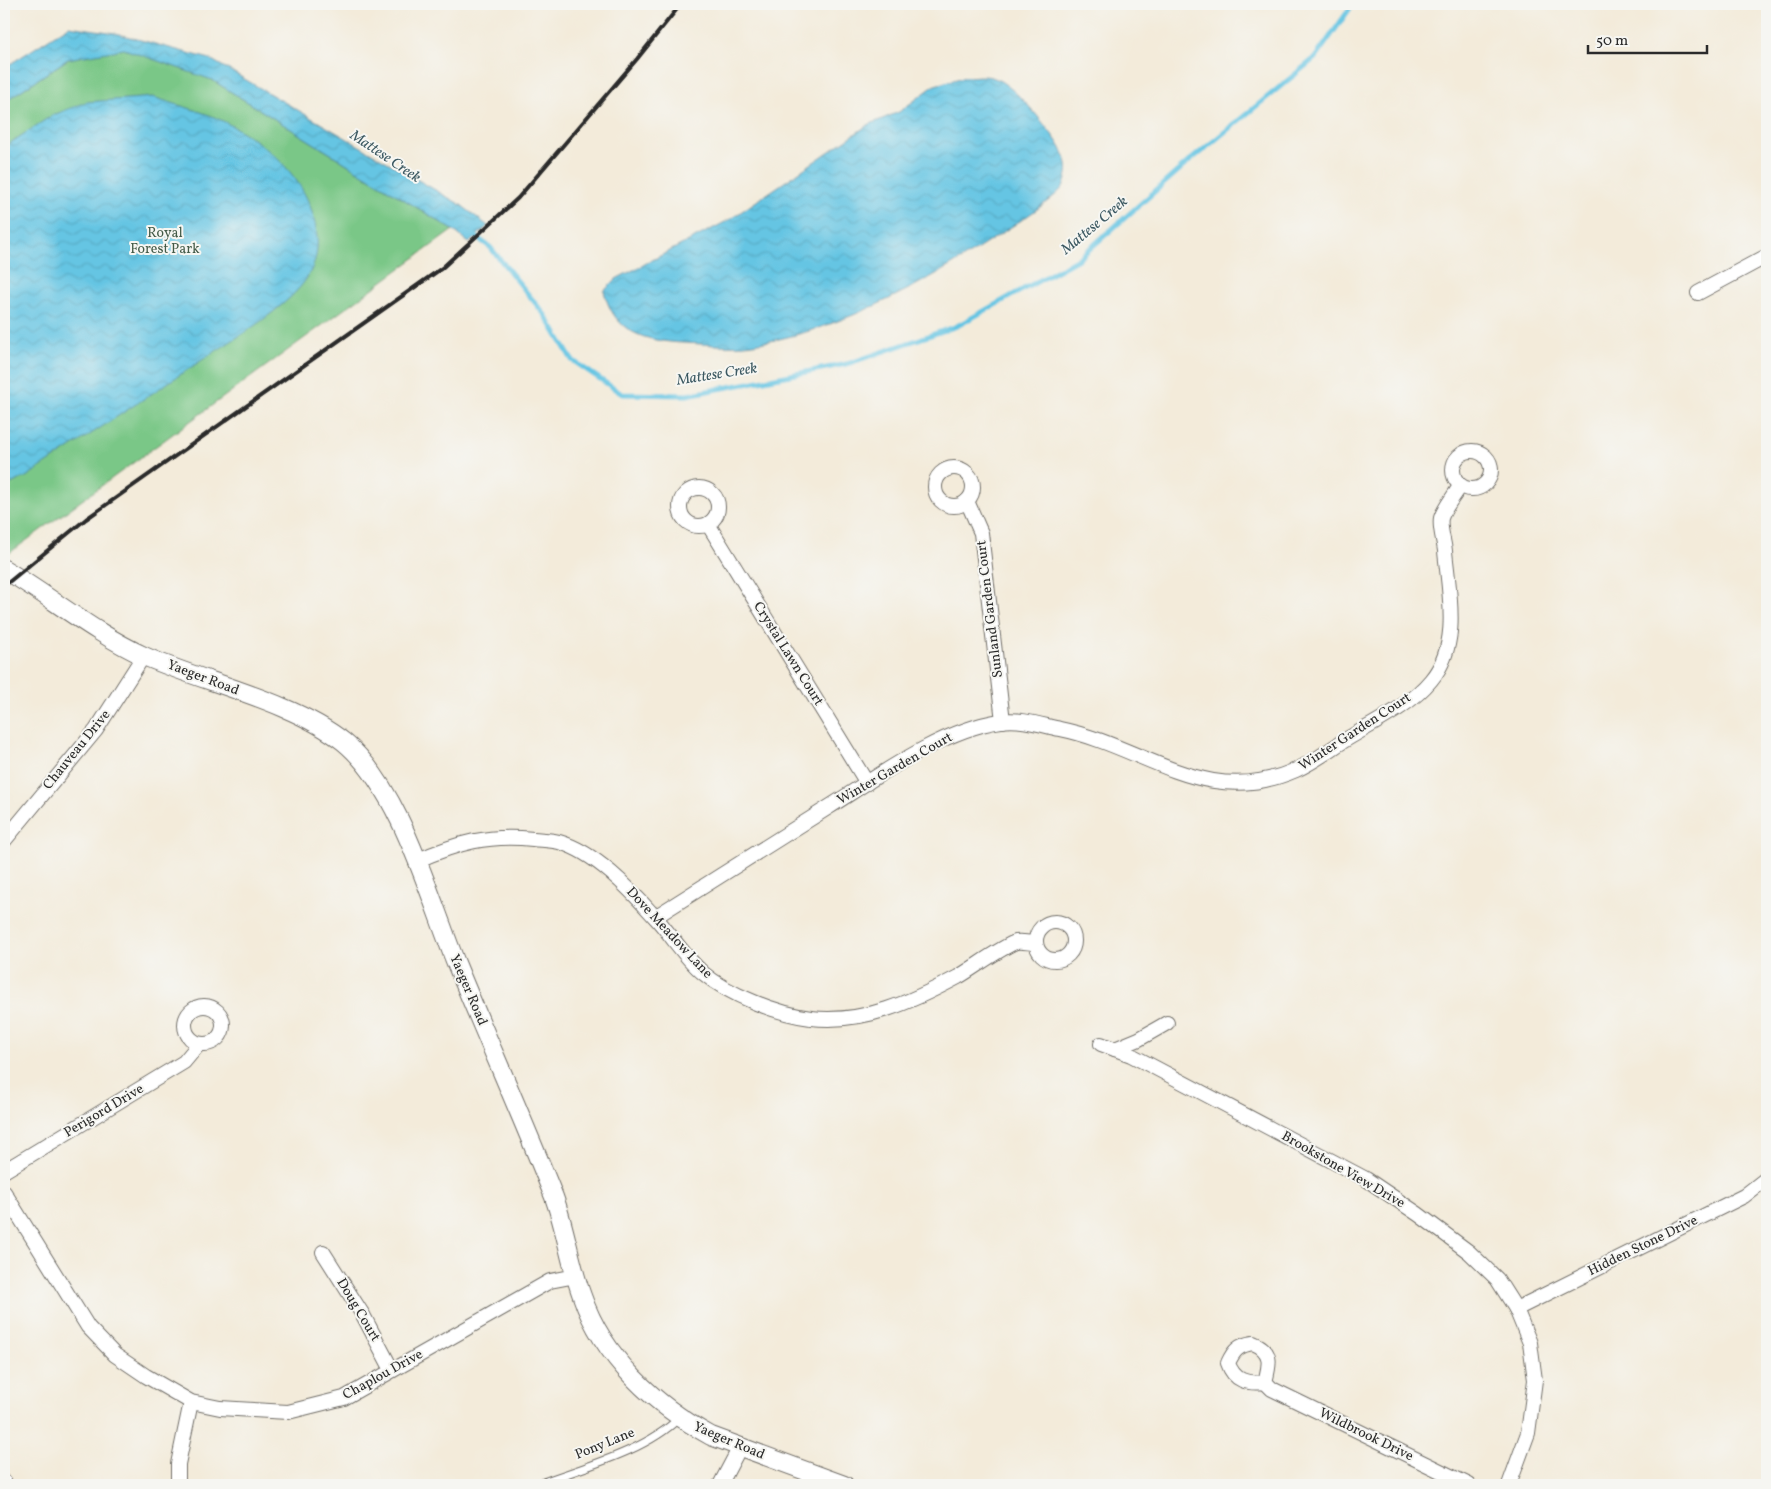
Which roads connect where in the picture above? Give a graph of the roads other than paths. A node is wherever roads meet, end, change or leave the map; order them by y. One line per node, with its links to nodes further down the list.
1 (1767, 256): 2 (street)
2 (1698, 293)
3 (1460, 486): 8 (street, Winter Garden Court)
4 (967, 501): 8 (street, Sunland Garden Court)
5 (708, 524): 9 (street, Crystal Lawn Court)
6 (4, 569): 7 (street, Yaeger Road)
7 (144, 656): 10 (street, Chauveau Drive); 11 (street, Yaeger Road)
8 (1003, 721): 9 (street, Winter Garden Court)
9 (868, 783): 12 (street, Winter Garden Court)
10 (4, 841)
11 (416, 861): 12 (street, Dove Meadow Lane); 22 (street, Yaeger Road)
12 (655, 917): 13 (street, Dove Meadow Lane)
13 (1035, 943)
14 (1167, 1023): 17 (street)
15 (199, 1044): 18 (street, Perigord Drive)
16 (1101, 1044): 17 (street, Brookstone View Drive)
17 (1116, 1049): 23 (street, Brookstone View Drive)
18 (4, 1171)
19 (1767, 1178): 23 (street, Hidden Stone Drive)
20 (4, 1192): 26 (street, Chaplou Drive)
21 (322, 1252): 24 (street, Doug Court)
22 (576, 1276): 24 (street, Chaplou Drive); 27 (street, Yaeger Road)
23 (1516, 1309): 36 (street, Brookstone View Drive)
24 (392, 1370): 26 (street, Chaplou Drive)
25 (1265, 1382): 35 (street, Wildbrook Drive)
26 (191, 1402): 31 (street)
27 (679, 1418): 28 (street, Yaeger Road); 32 (lane, Pony Lane)
28 (740, 1447): 33 (street); 34 (street, Yaeger Road)
29 (4, 1482): 30 (street)
30 (6, 1485)
31 (178, 1485)
32 (535, 1485)
33 (720, 1485)
34 (844, 1485)
35 (1470, 1485)
36 (1509, 1485)

